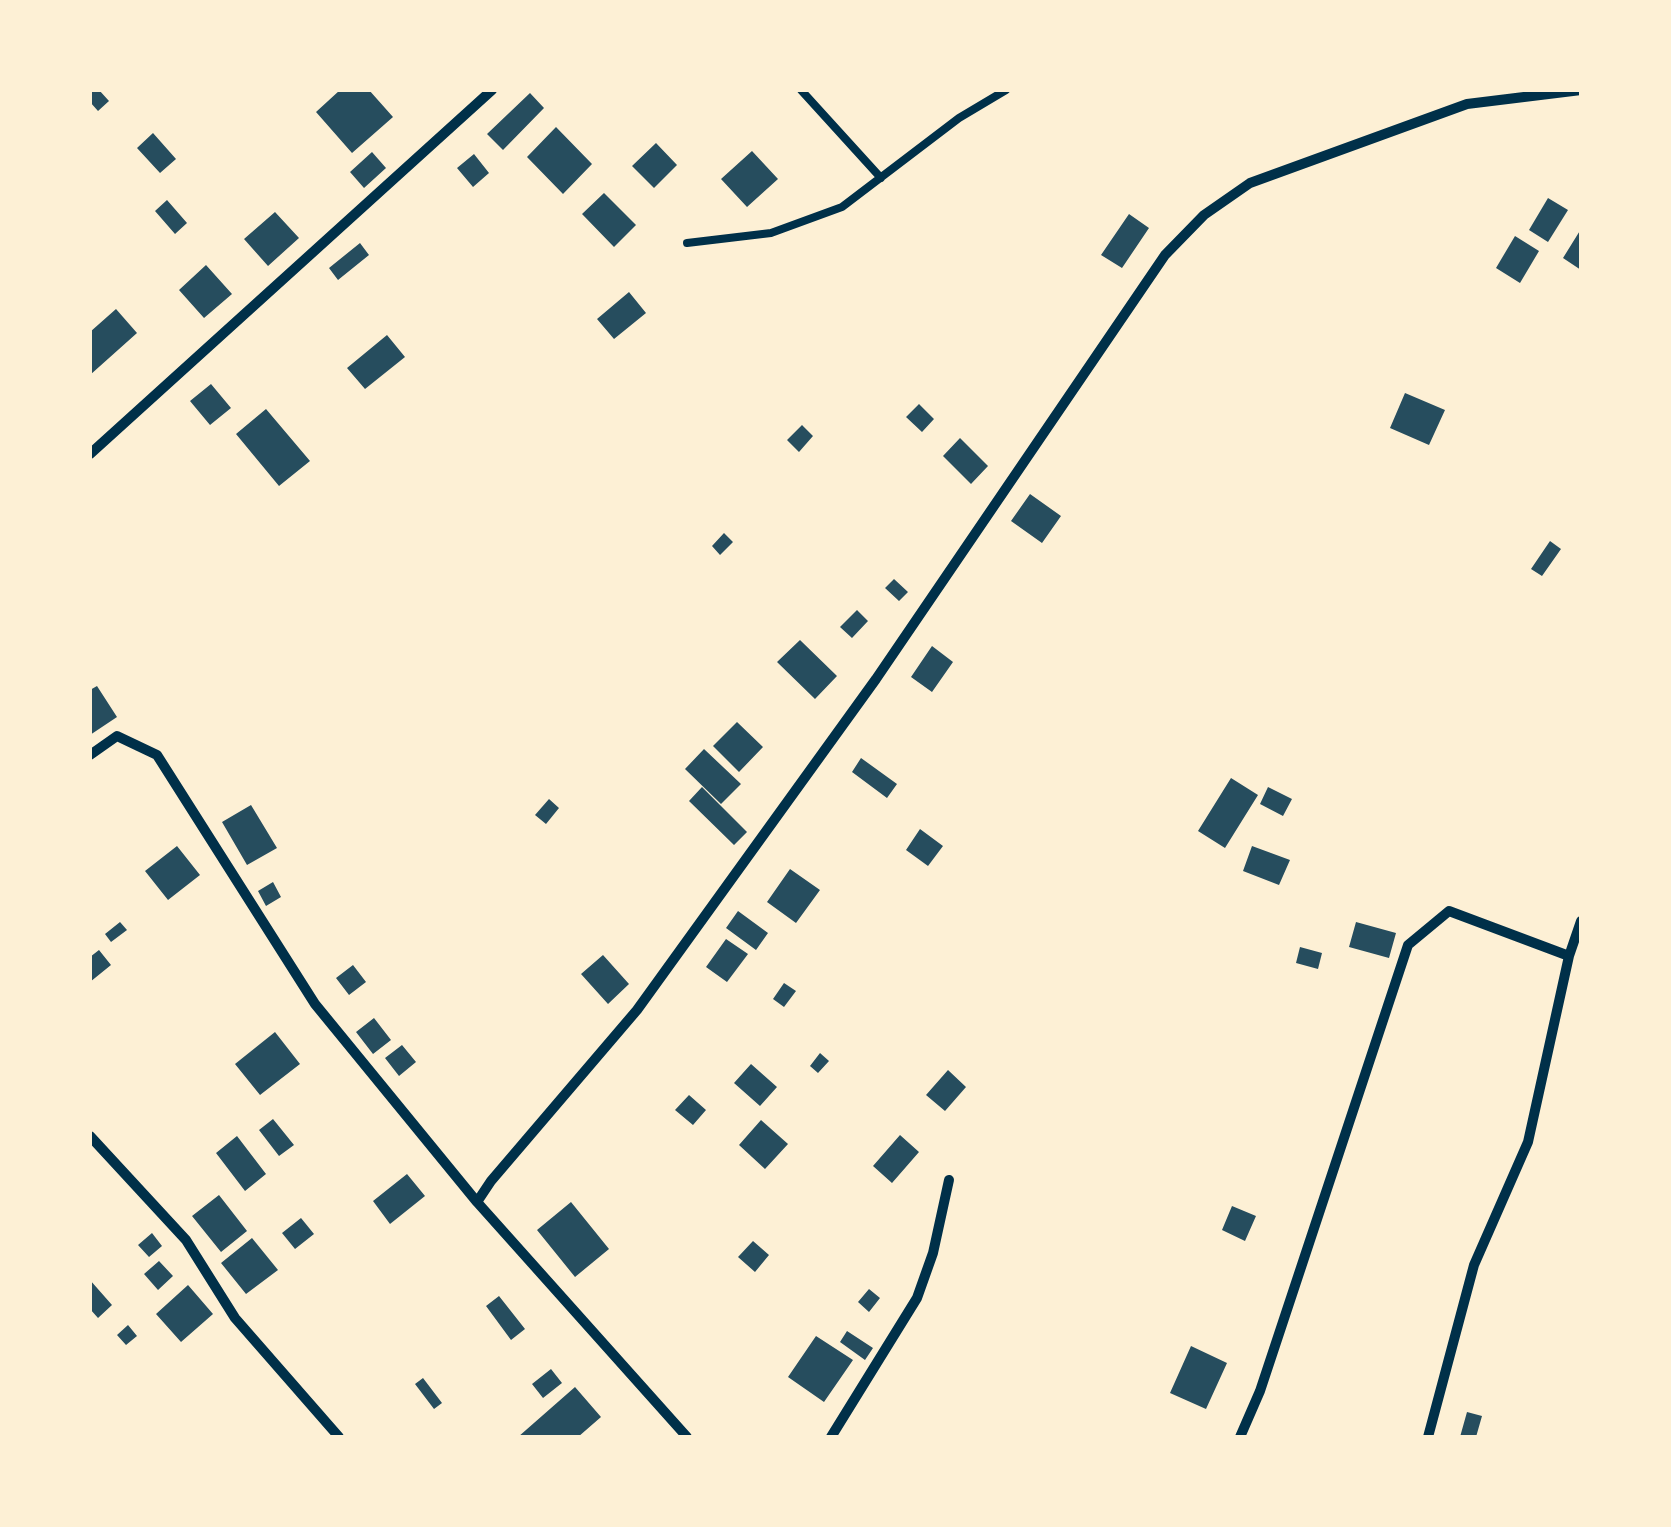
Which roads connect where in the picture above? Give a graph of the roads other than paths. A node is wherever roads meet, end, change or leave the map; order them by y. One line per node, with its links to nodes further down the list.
1 (492, 90): 7 (street)
2 (801, 90): 5 (lane)
3 (1006, 90): 5 (lane)
4 (1581, 90): 13 (street)
5 (881, 178): 6 (lane)
6 (687, 242)
7 (90, 454)
8 (90, 755): 13 (street)
9 (1581, 921): 10 (street)
10 (1569, 956): 17 (street); 18 (street)
11 (90, 1136): 14 (street)
12 (949, 1180): 16 (street)
13 (477, 1202): 15 (street)
14 (338, 1437)
15 (687, 1437)
16 (832, 1437)
17 (1240, 1437)
18 (1428, 1437)

